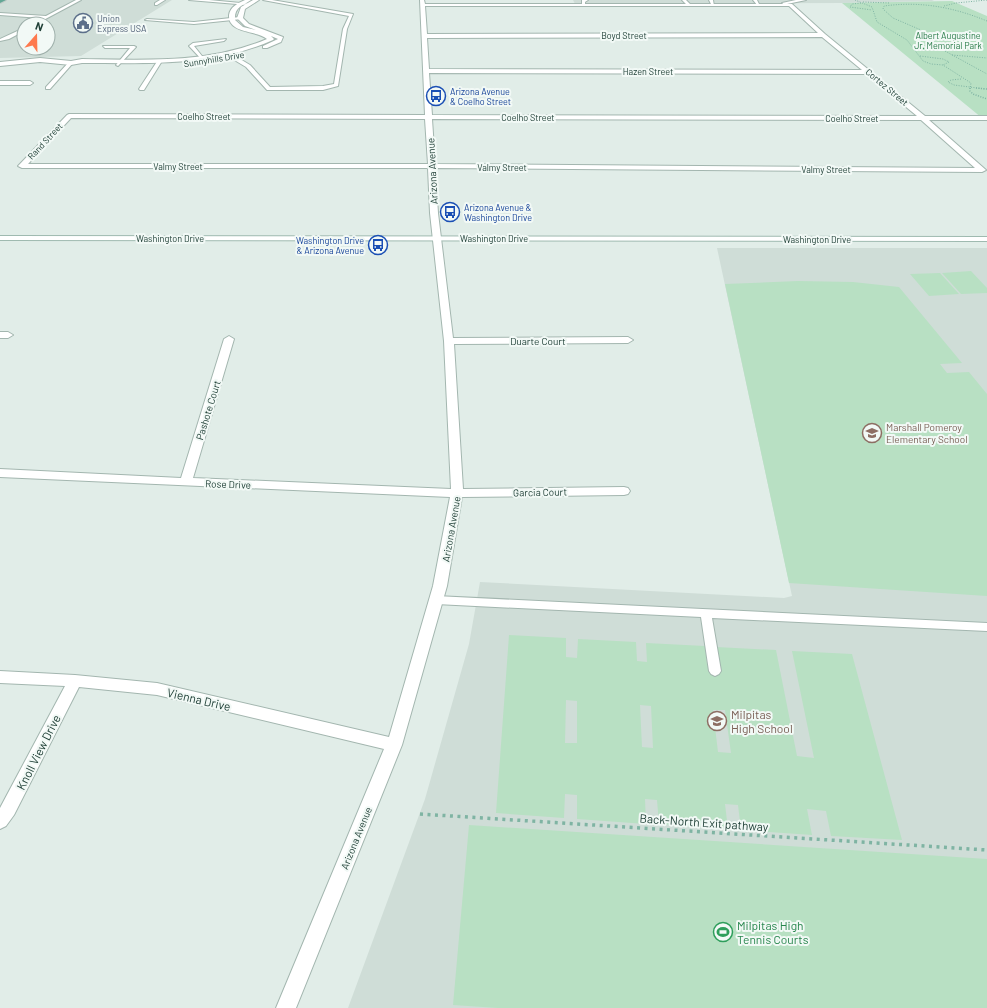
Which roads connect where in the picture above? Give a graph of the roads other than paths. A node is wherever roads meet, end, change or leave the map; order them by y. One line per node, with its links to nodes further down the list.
1 (4, 0): 10 (main road)
2 (79, 0): 23 (lane)
3 (163, 0): 17 (lane)
4 (190, 0): 14 (lane)
5 (257, 0): 11 (street)
6 (265, 0): 33 (lane)
7 (684, 0): 18 (lane)
8 (755, 0): 19 (lane)
9 (804, 0): 20 (lane)
10 (0, 2)
11 (249, 2): 14 (street); 24 (street)
12 (422, 2): 13 (street); 29 (street, Arizona Avenue)
13 (524, 2): 15 (street)
14 (242, 3): 25 (street)
15 (585, 3): 18 (street)
16 (712, 3): 18 (street); 19 (street)
17 (156, 4)
18 (688, 5)
19 (759, 6): 20 (street)
20 (788, 6): 28 (street, Cortez Street)
21 (0, 14): 22 (lane)
22 (31, 16)
23 (49, 16)
24 (240, 18): 25 (lane); 33 (street, Sunnyhills Drive)
25 (232, 19): 26 (lane); 33 (street, Sunnyhills Drive)
26 (147, 20)
27 (16, 33): 30 (lane)
28 (822, 34): 29 (street, Boyd Street); 40 (street, Cortez Street)
29 (425, 36): 39 (street, Arizona Avenue)
30 (0, 40)
31 (224, 40): 34 (lane)
32 (105, 47): 36 (lane)
33 (231, 55): 34 (street, Sunnyhills Drive)
34 (203, 59): 37 (street, Sunnyhills Drive)
35 (71, 63): 36 (street, Sunnyhills Drive); 38 (street, Sunnyhills Drive); 43 (lane)
36 (120, 63): 37 (street, Sunnyhills Drive)
37 (159, 63): 44 (lane)
38 (0, 64)
39 (427, 71): 40 (street, Hazen Street); 46 (street, Arizona Avenue)
40 (869, 72): 47 (street, Cortez Street)
41 (0, 83): 42 (lane)
42 (30, 83)
43 (48, 88)
44 (142, 89)
45 (69, 116): 46 (street, Coelho Street); 49 (street, Rand Street)
46 (429, 117): 47 (street, Coelho Street); 50 (street, Arizona Avenue)
47 (923, 118): 48 (street, Coelho Street); 51 (street, Cortez Street)
48 (987, 118)
49 (22, 166): 50 (street, Valmy Street)
50 (431, 166): 51 (street, Valmy Street); 53 (street, Arizona Avenue)
51 (982, 170)
52 (0, 238): 53 (street, Washington Drive)
53 (436, 238): 54 (street, Washington Drive); 57 (street, Arizona Avenue)
54 (987, 239)
55 (229, 338): 59 (street, Pashote Court)
56 (628, 340): 57 (street, Duarte Court)
57 (449, 341): 61 (street, Arizona Avenue)
58 (0, 473): 59 (street, Rose Drive)
59 (186, 482): 61 (street, Rose Drive)
60 (624, 491): 61 (street, Garcia Court)
61 (457, 492): 62 (street, Arizona Avenue)
62 (436, 600): 63 (lane); 68 (street, Arizona Avenue)
63 (706, 613): 64 (lane); 65 (lane)
64 (987, 627)
65 (715, 671)
66 (0, 677): 67 (street, Vienna Drive)
67 (75, 681): 68 (street, Vienna Drive); 69 (street, Knoll View Drive)
68 (394, 746): 70 (street, Arizona Avenue)
69 (0, 821)
70 (286, 1008)

